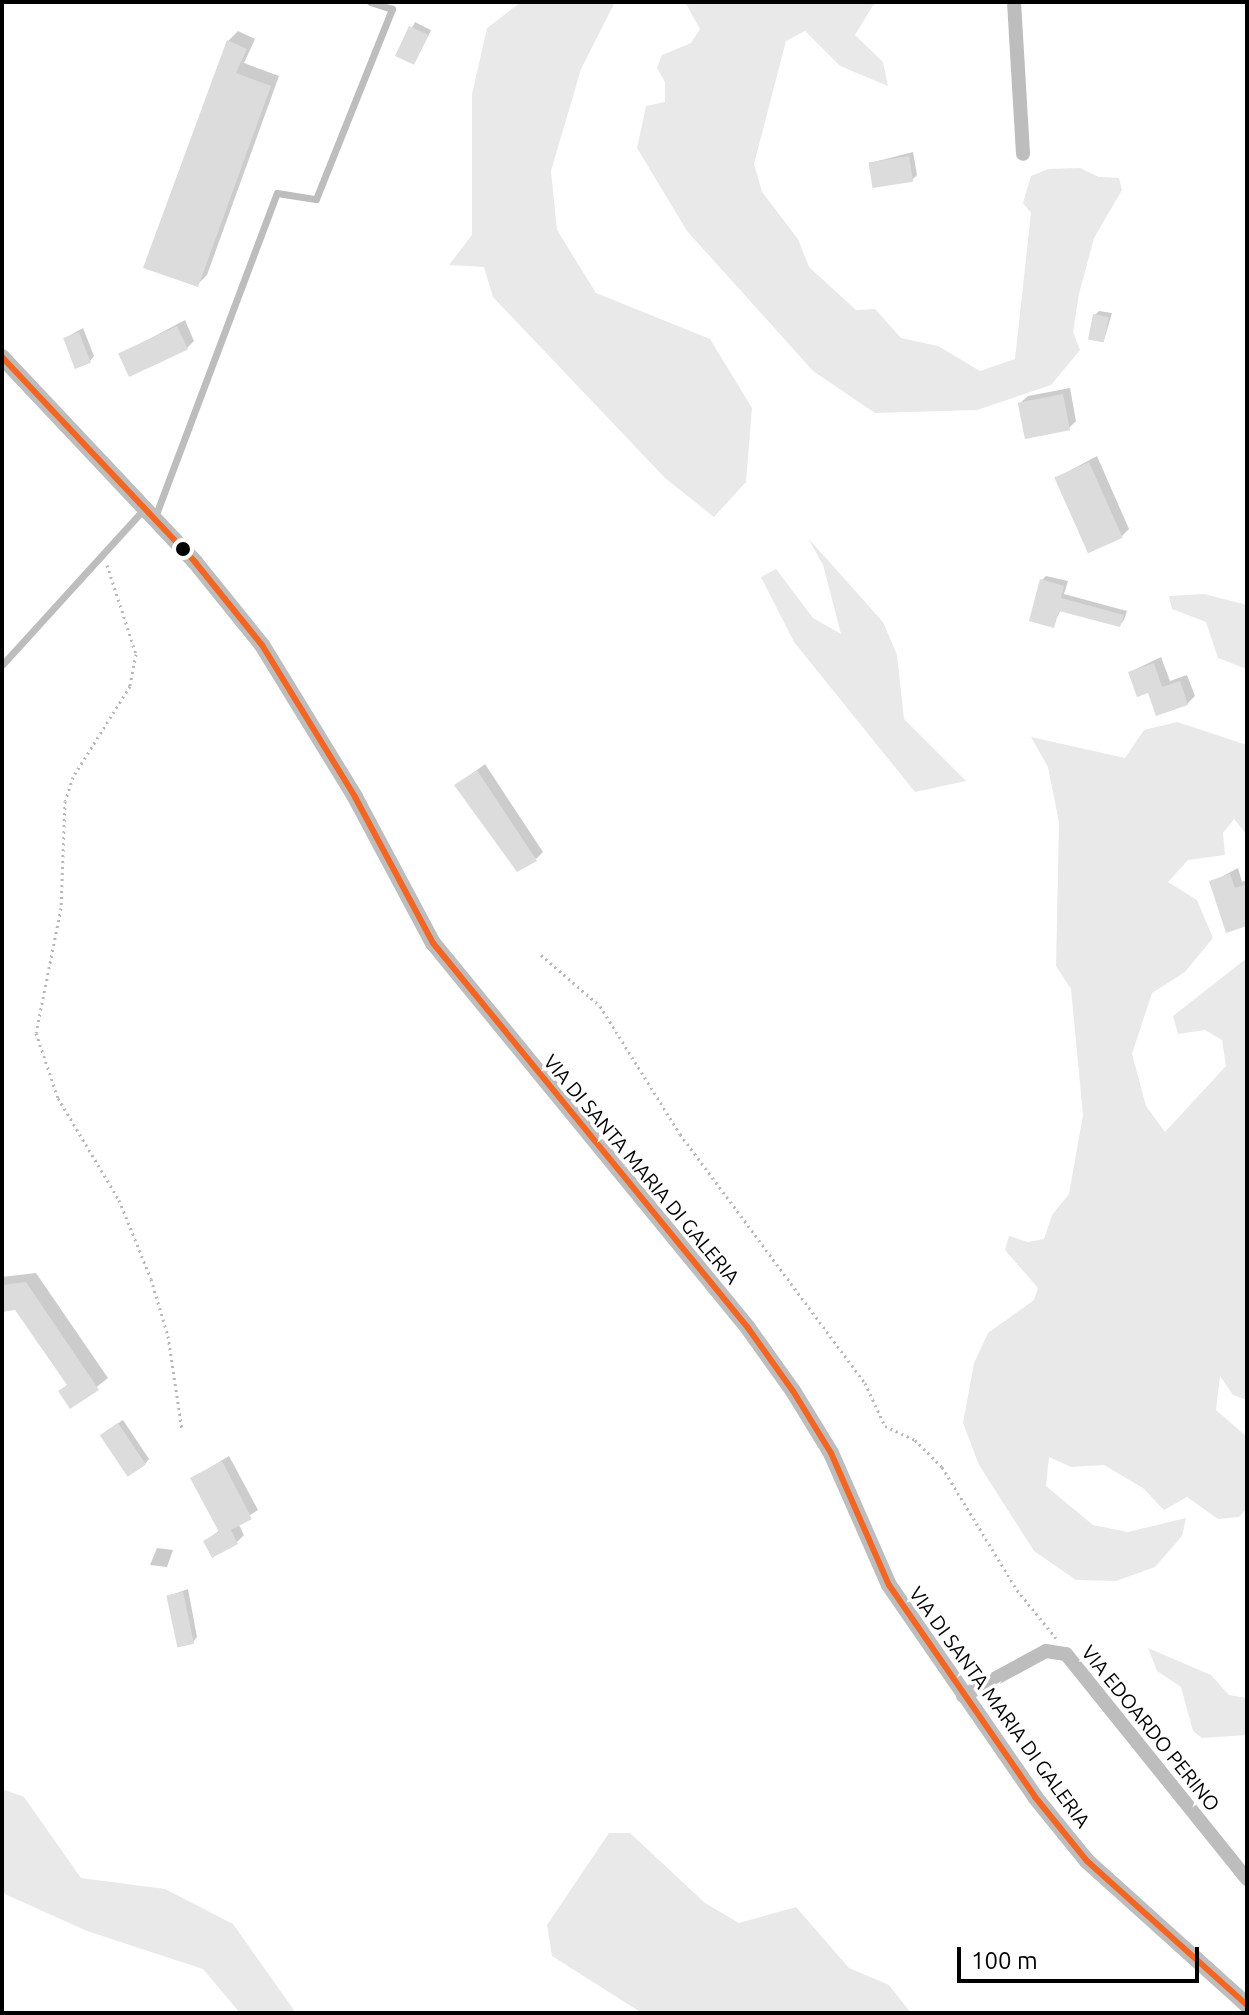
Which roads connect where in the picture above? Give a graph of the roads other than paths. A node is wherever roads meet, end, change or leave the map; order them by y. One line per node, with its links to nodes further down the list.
1 (370, 2): 5 (lane)
2 (1014, 2): 3 (street)
3 (1023, 154)
4 (2, 357): 5 (street, VIA DI SANTA MARIA DI GALERIA)
5 (150, 513): 6 (lane); 7 (street, VIA DI SANTA MARIA DI GALERIA)
6 (2, 665)
7 (963, 1696): 8 (street, VIA EDOARDO PERINO); 9 (street, VIA DI SANTA MARIA DI GALERIA)
8 (1247, 1879)
9 (1247, 2005)

